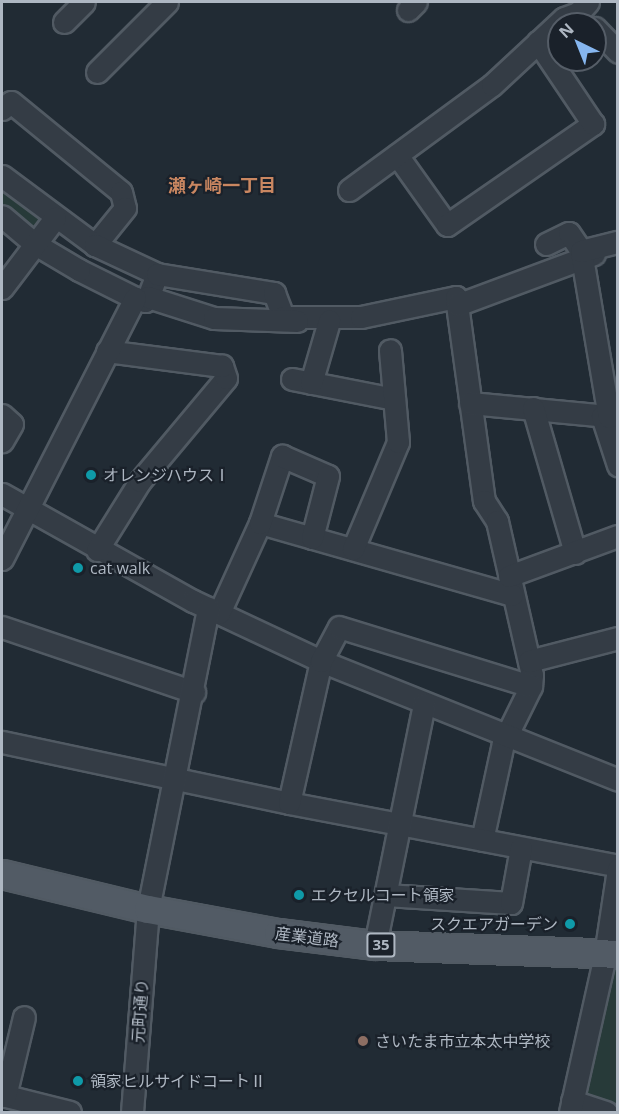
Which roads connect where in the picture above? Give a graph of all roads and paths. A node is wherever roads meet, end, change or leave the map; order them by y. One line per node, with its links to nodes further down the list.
1 (84, 2): 3 (street)
2 (167, 2): 8 (street)
3 (64, 22)
4 (547, 35): 6 (street)
5 (607, 41): 7 (street)
6 (538, 42): 10 (street); 10 (street)
7 (618, 52)
8 (97, 72)
9 (2, 109): 18 (street)
10 (397, 155): 12 (street)
11 (2, 176): 14 (street)
12 (349, 190)
13 (2, 216): 16 (street)
14 (55, 218): 16 (street); 18 (street)
15 (618, 242): 20 (street)
16 (35, 244): 22 (street); 23 (street)
17 (546, 244): 20 (street)
18 (95, 245): 21 (street)
19 (618, 251): 20 (street)
20 (581, 255): 24 (street); 32 (street)
21 (157, 274): 23 (street); 24 (street)
22 (2, 288)
23 (141, 298): 25 (street); 27 (street)
24 (456, 302): 25 (street); 29 (street)
25 (329, 321): 28 (street)
26 (390, 350): 28 (street)
27 (106, 351): 36 (street); 41 (street)
28 (394, 399): 40 (street)
29 (470, 403): 30 (street); 44 (street)
30 (533, 408): 32 (street); 42 (street)
31 (2, 416): 33 (street)
32 (609, 417): 34 (street)
33 (2, 441)
34 (618, 465)
35 (2, 494): 36 (street)
36 (26, 507): 41 (street); 43 (street)
37 (260, 523): 39 (street); 39 (street, 元町通り); 45 (street, 元町通り)
38 (618, 536): 42 (street)
39 (312, 538): 40 (street)
40 (353, 549): 44 (street)
41 (97, 550): 45 (street)
42 (575, 553): 44 (street)
43 (2, 558)
44 (510, 585): 49 (street)
45 (214, 611): 48 (street); 51 (street, 元町通り)
46 (2, 627): 51 (street)
47 (618, 638): 49 (street)
48 (321, 661): 50 (street); 52 (street); 57 (street)
49 (529, 661): 50 (street)
50 (531, 686): 53 (street)
51 (194, 692): 55 (street, 元町通り)
52 (424, 704): 53 (street); 58 (street)
53 (508, 734): 56 (street); 59 (street)
54 (2, 742): 55 (street)
55 (176, 778): 57 (street); 64 (street, 元町通り)
56 (618, 780)
57 (289, 803): 58 (street)
58 (401, 823): 59 (street); 63 (street)
59 (482, 840): 60 (street)
60 (521, 848): 61 (street); 63 (street)
61 (618, 867): 66 (street)
62 (2, 874): 64 (main road, 産業道路 / 35)
63 (386, 895): 65 (street)
64 (148, 909): 65 (main road, 産業道路 / 35); 71 (street, 元町通り)
65 (375, 945): 66 (main road, 産業道路 / 35)
66 (611, 955): 69 (street)
67 (24, 1017): 68 (street)
68 (7, 1101): 70 (street)
69 (571, 1107): 72 (street)
70 (70, 1113)
71 (132, 1113)
72 (606, 1113)

